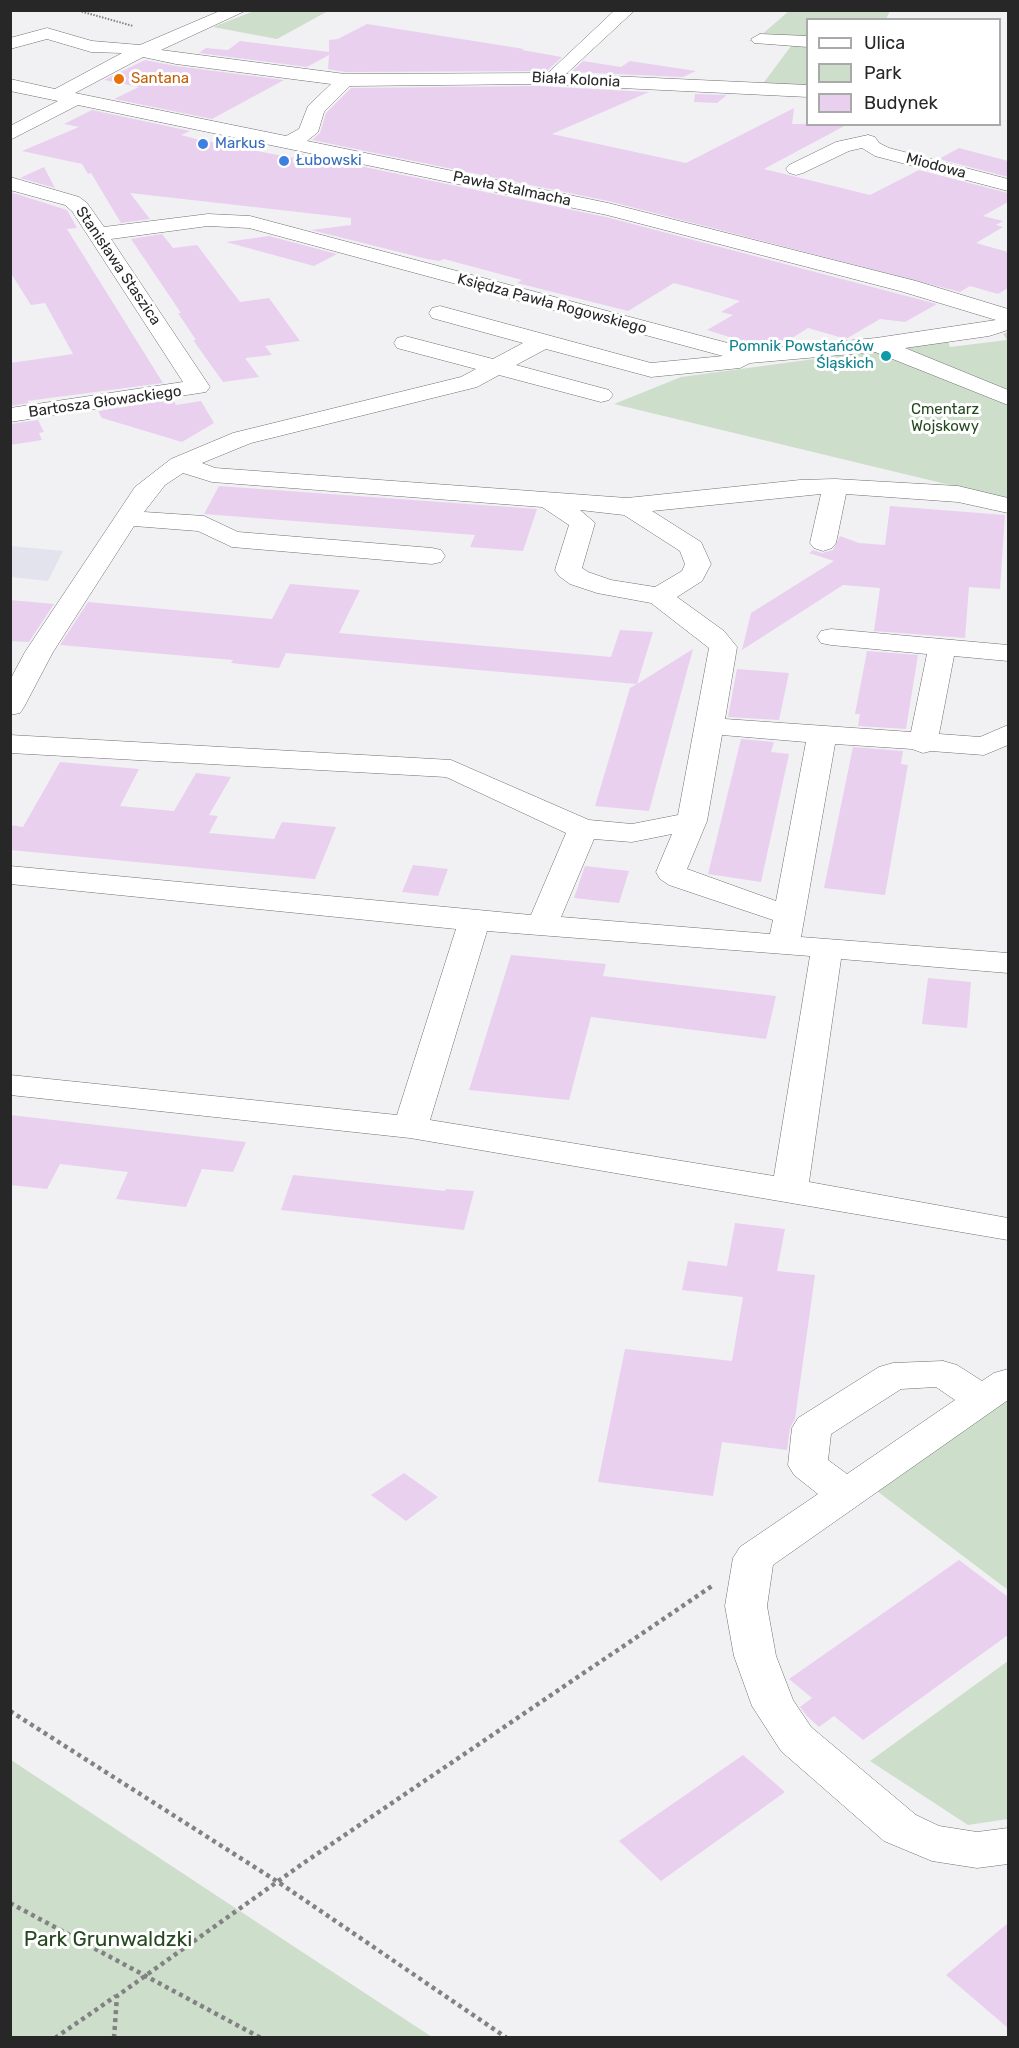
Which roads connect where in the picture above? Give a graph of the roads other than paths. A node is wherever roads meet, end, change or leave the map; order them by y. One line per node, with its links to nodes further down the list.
1 (238, 10): 6 (street)
2 (626, 10): 7 (street)
3 (760, 39): 4 (street)
4 (806, 42)
5 (10, 44): 6 (street, Biała Kolonia)
6 (140, 51): 8 (street, Biała Kolonia); 12 (street)
7 (553, 79): 8 (street, Biała Kolonia); 10 (street, Biała Kolonia)
8 (345, 80): 19 (street)
9 (10, 86): 12 (street, Pawła Stalmacha)
10 (806, 91)
11 (126, 94): 13 (street)
12 (61, 102): 15 (street); 16 (street, Pawła Stalmacha); 18 (street)
13 (166, 102): 14 (street); 16 (street)
14 (188, 106)
15 (18, 107)
16 (144, 113): 19 (street, Pawła Stalmacha)
17 (870, 133): 20 (street); 22 (street, Miodowa)
18 (10, 134)
19 (289, 143): 23 (street, Pawła Stalmacha)
20 (796, 169)
21 (10, 183): 25 (street, Stanisława Staszica)
22 (1008, 185)
23 (722, 228): 24 (street); 27 (street, Pawła Stalmacha)
24 (770, 230)
25 (98, 234): 32 (street, Księdza Pawła Rogowskiego); 34 (street, Stanisława Staszica)
26 (440, 313): 29 (street)
27 (1008, 316)
28 (1008, 323): 31 (street, Księdza Pawła Rogowskiego)
29 (543, 341): 32 (street); 33 (street)
30 (405, 343): 33 (street)
31 (876, 345): 32 (street, Księdza Pawła Rogowskiego); 36 (street)
32 (763, 358)
33 (498, 368): 35 (street); 38 (street)
34 (198, 386): 37 (street, Bartosza Głowackiego)
35 (601, 395)
36 (1008, 398)
37 (10, 415)
38 (180, 464): 40 (street); 43 (street)
39 (836, 486): 41 (street); 42 (street); 45 (street)
40 (548, 500): 42 (street); 44 (street)
41 (1008, 505)
42 (627, 506): 44 (street); 47 (street)
43 (127, 518): 46 (street); 51 (street)
44 (582, 524): 47 (street)
45 (823, 543)
46 (432, 556)
47 (659, 596): 54 (street)
48 (831, 637): 49 (street)
49 (942, 647): 52 (street); 58 (street)
50 (10, 649): 51 (street)
51 (39, 652): 53 (street)
52 (1008, 653)
53 (10, 706)
54 (709, 726): 56 (street); 59 (street)
55 (1008, 734): 58 (street)
56 (822, 735): 58 (street); 64 (street)
57 (10, 744): 60 (street)
58 (922, 744)
59 (692, 821): 60 (street); 64 (street)
60 (583, 829): 63 (street)
61 (10, 875): 62 (street)
62 (474, 921): 63 (street); 68 (street)
63 (542, 925): 64 (street)
64 (787, 930): 65 (street)
65 (827, 949): 66 (street); 69 (street)
66 (1008, 963)
67 (10, 1085): 68 (street)
68 (410, 1127): 69 (street)
69 (790, 1190): 70 (street)
70 (1008, 1229)
71 (995, 1391): 72 (street); 72 (street)
72 (845, 1494): 73 (street)
73 (1008, 1845)

